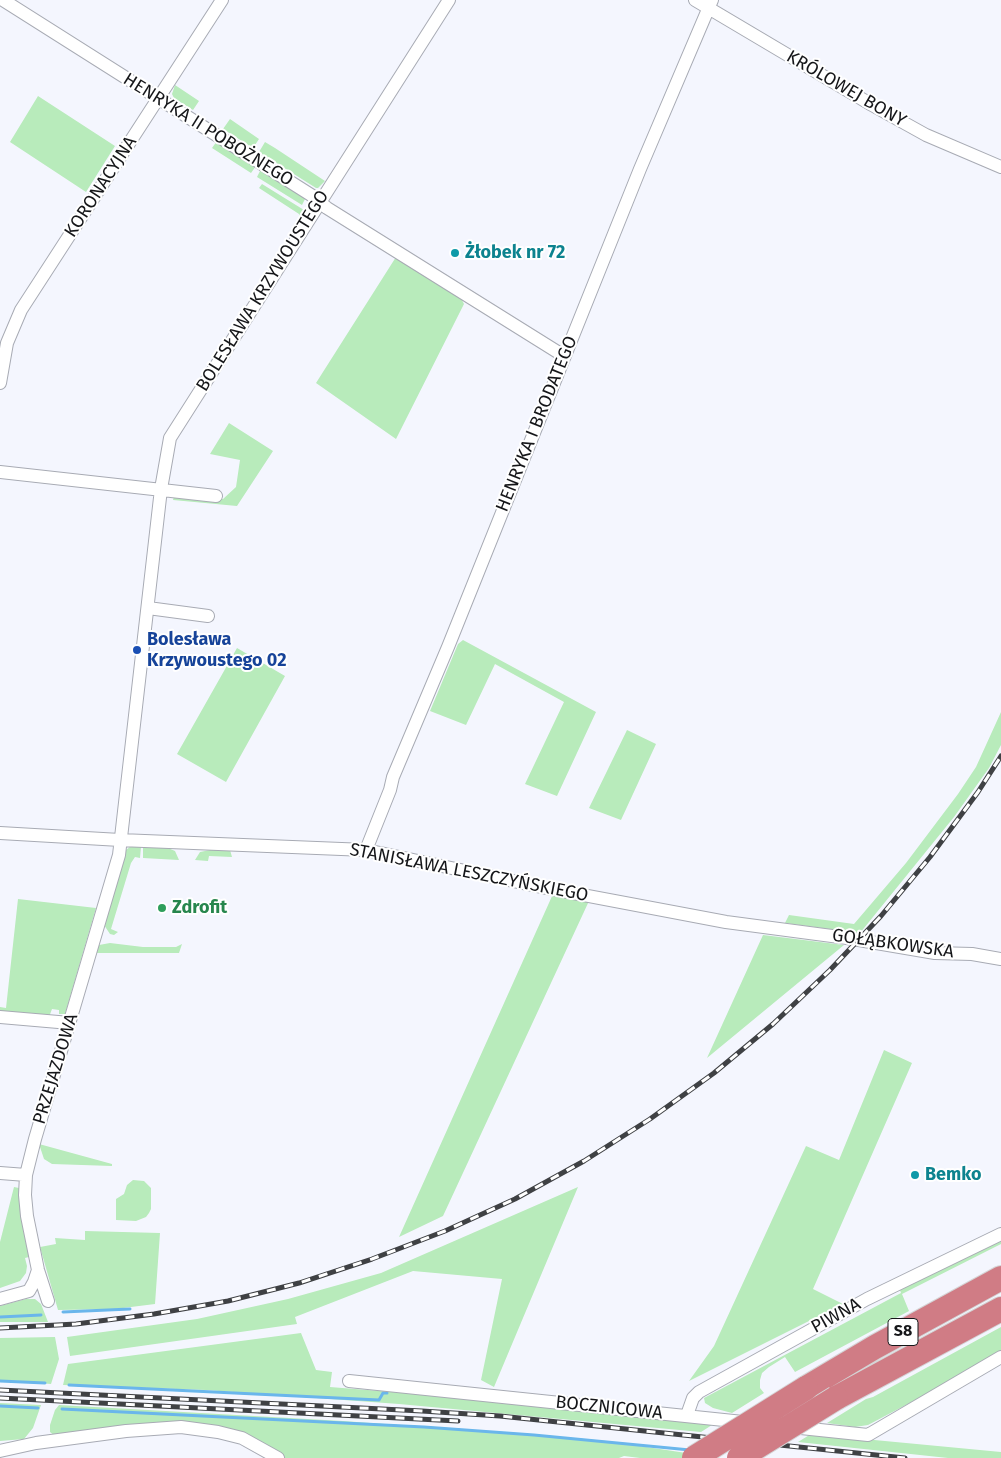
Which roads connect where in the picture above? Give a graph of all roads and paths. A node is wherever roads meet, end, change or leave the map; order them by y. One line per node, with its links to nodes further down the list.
1 (3, 0): 6 (street, HENRYKA II POBOŻNEGO)
2 (222, 0): 6 (street, KORONACYJNA)
3 (449, 0): 8 (street, BOLESŁAWA KRZYWOUSTEGO)
4 (695, 0): 5 (street, KRÓLOWEJ BONY)
5 (711, 4): 7 (street, KRÓLOWEJ BONY); 9 (street, HENRYKA I BRODATEGO)
6 (159, 98): 8 (street, HENRYKA II POBOŻNEGO); 10 (street, KORONACYJNA)
7 (1001, 167)
8 (319, 203): 9 (street, HENRYKA II POBOŻNEGO); 12 (street, BOLESŁAWA KRZYWOUSTEGO)
9 (564, 356): 18 (street, HENRYKA I BRODATEGO)
10 (0, 383)
11 (0, 472): 12 (street)
12 (161, 489): 13 (street); 14 (street, BOLESŁAWA KRZYWOUSTEGO)
13 (216, 496)
14 (148, 608): 15 (street); 17 (street, BOLESŁAWA KRZYWOUSTEGO)
15 (208, 616)
16 (0, 833): 17 (street, STANISŁAWA LESZCZYŃSKIEGO)
17 (120, 840): 18 (street, STANISŁAWA LESZCZYŃSKIEGO); 22 (street, PRZEJAZDOWA)
18 (366, 850): 19 (street, STANISŁAWA LESZCZYŃSKIEGO)
19 (786, 930): 20 (street, GOŁĄBKOWSKA)
20 (1001, 959)
21 (0, 1017): 22 (street)
22 (70, 1023): 24 (street, PRZEJAZDOWA)
23 (0, 1173): 24 (street)
24 (26, 1175): 26 (street, PRZEJAZDOWA)
25 (1001, 1234): 33 (street, PIWNA)
26 (38, 1270): 28 (street); 29 (street, PRZEJAZDOWA)
27 (1001, 1278): 36 (highway, S8, bridge)
28 (0, 1299)
29 (48, 1301)
30 (1001, 1309): 37 (highway, S8, bridge)
31 (1001, 1357): 33 (street, BOCZNICOWA)
32 (349, 1381): 33 (street, BOCZNICOWA)
33 (687, 1415)
34 (0, 1451): 35 (street)
35 (278, 1458)
36 (694, 1458)
37 (739, 1458)

